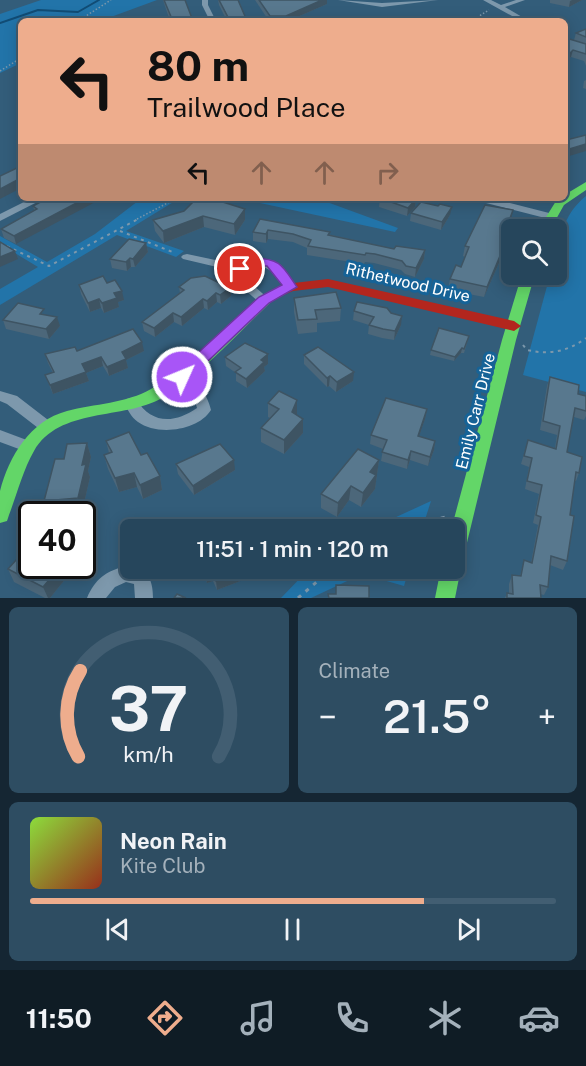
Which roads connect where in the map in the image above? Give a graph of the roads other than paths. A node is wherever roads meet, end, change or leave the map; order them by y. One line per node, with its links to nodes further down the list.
1 (205, 0): 7 (street)
2 (340, 0): 3 (street)
3 (435, 0)
4 (486, 0): 6 (street)
5 (522, 0): 6 (street)
6 (503, 6): 8 (street)
7 (212, 18)
8 (521, 18)
9 (586, 185): 10 (street)
10 (568, 197)
11 (34, 201): 15 (street)
12 (490, 201): 14 (street)
13 (564, 201): 14 (street)
14 (549, 216): 16 (street)
15 (0, 218)
16 (548, 219)
17 (187, 257): 18 (street)
18 (240, 269): 20 (street); 21 (street)
19 (526, 285): 22 (street, Emily Carr Drive)
20 (290, 287): 21 (street, Rithetwood Drive); 22 (street, Rithetwood Drive)
21 (264, 300): 23 (street, Rithetwood Drive)
22 (514, 326): 30 (street, Emily Carr Drive)
23 (182, 377): 25 (street, Rithetwood Drive); 25 (street)
24 (0, 396): 26 (street)
25 (131, 403): 26 (street, Rithetwood Drive)
26 (46, 427): 28 (street, Rithetwood Drive)
27 (0, 436): 28 (street)
28 (27, 446): 29 (street, Rithetwood Drive)
29 (0, 515)
30 (464, 519)
31 (449, 579): 34 (street)
32 (96, 598): 33 (street)
33 (144, 598)
34 (445, 598)

